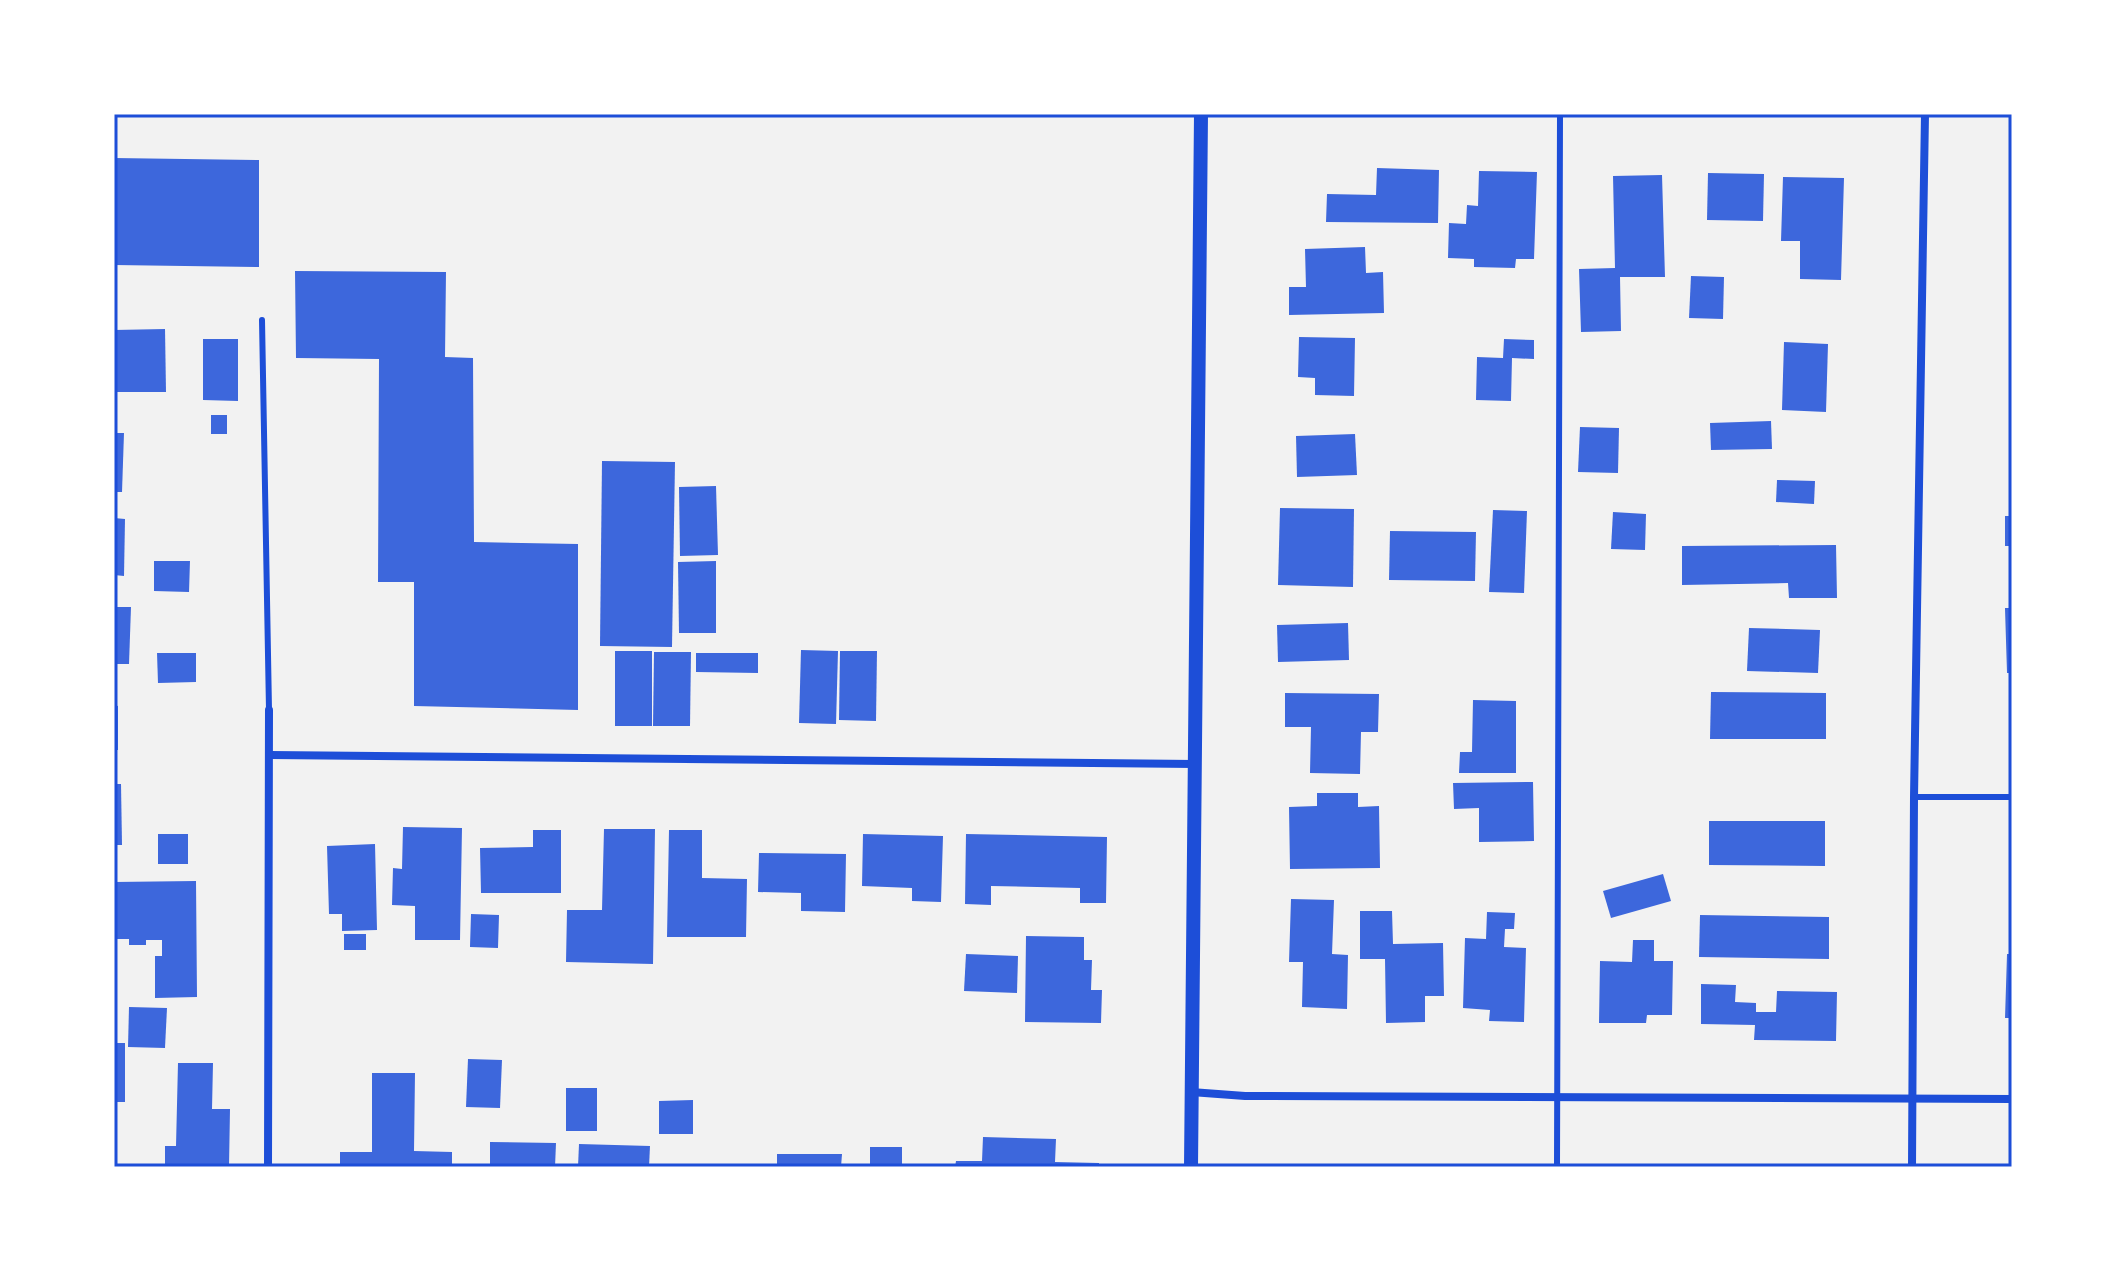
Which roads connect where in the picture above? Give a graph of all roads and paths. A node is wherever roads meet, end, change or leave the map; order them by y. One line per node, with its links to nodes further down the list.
1 (1201, 114): 7 (street)
2 (1560, 114): 11 (lane)
3 (1925, 114): 8 (street)
4 (262, 320): 5 (lane)
5 (269, 710): 6 (street)
6 (270, 755): 7 (street); 14 (street)
7 (1195, 764): 10 (street)
8 (1914, 797): 9 (lane); 12 (street)
9 (2012, 797)
10 (1191, 1092): 11 (street); 15 (street)
11 (1558, 1097): 12 (street); 16 (lane)
12 (1912, 1098): 13 (street); 17 (street)
13 (2012, 1099)
14 (268, 1167)
15 (1191, 1167)
16 (1557, 1167)
17 (1912, 1167)

